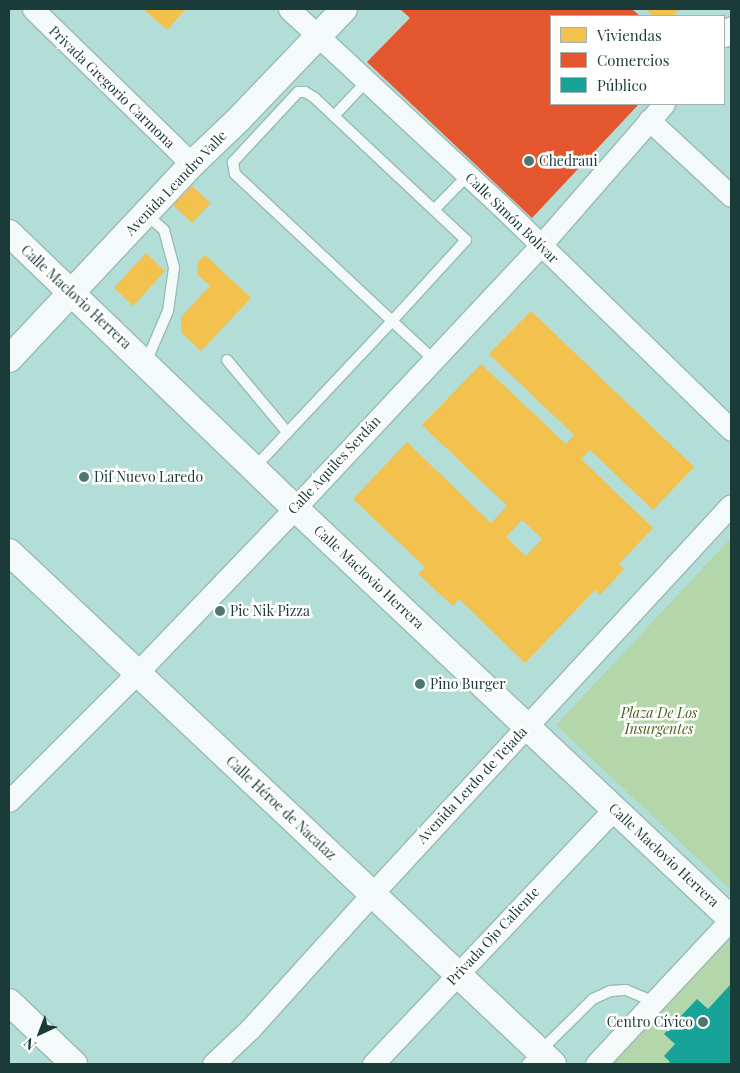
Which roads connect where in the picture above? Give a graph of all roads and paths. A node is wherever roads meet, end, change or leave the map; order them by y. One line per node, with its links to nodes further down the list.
1 (33, 9): 10 (street, Privada Gregorio Carmona)
2 (289, 9): 4 (street, Calle Simón Bolívar)
3 (344, 9): 4 (street, Avenida Leandro Valle)
4 (319, 36): 5 (street, Calle Simón Bolívar); 9 (street, Avenida Leandro Valle)
5 (367, 81): 7 (lane); 11 (street, Calle Simón Bolívar)
6 (663, 105): 8 (street, Calle Aquiles Serdán)
7 (334, 116): 9 (lane); 13 (lane)
8 (649, 120): 12 (street); 16 (street, Calle Aquiles Serdán)
9 (249, 127): 10 (street, Avenida Leandro Valle); 18 (lane)
10 (192, 164): 14 (street, Avenida Leandro Valle)
11 (468, 175): 13 (lane); 16 (street, Calle Simón Bolívar)
12 (731, 196)
13 (434, 210): 18 (lane)
14 (146, 214): 17 (street, Avenida Leandro Valle); 22 (lane)
15 (9, 233): 17 (street, Calle Maclovio Herrera)
16 (541, 245): 20 (street, Calle Aquiles Serdán); 23 (street, Calle Simón Bolívar)
17 (72, 293): 19 (street, Avenida Leandro Valle); 22 (street, Calle Maclovio Herrera)
18 (392, 321): 20 (lane); 24 (lane)
19 (9, 359)
20 (433, 359): 27 (street, Calle Aquiles Serdán)
21 (227, 360): 24 (lane)
22 (146, 362): 25 (street, Calle Maclovio Herrera)
23 (731, 430)
24 (287, 432): 25 (lane)
25 (254, 468): 27 (street, Calle Maclovio Herrera)
26 (731, 505): 30 (street, Avenida Lerdo de Tejada)
27 (295, 508): 29 (street, Calle Aquiles Serdán); 30 (street, Calle Maclovio Herrera)
28 (9, 552): 29 (street, Calle Héroe de Nacataz)
29 (137, 673): 31 (street, Calle Aquiles Serdán); 33 (street, Calle Héroe de Nacataz)
30 (527, 726): 32 (street, Calle Maclovio Herrera); 33 (street, Avenida Lerdo de Tejada)
31 (9, 800)
32 (614, 809): 34 (street, Calle Maclovio Herrera); 35 (street, Privada Ojo Caliente)
33 (372, 894): 35 (street, Calle Héroe de Nacataz); 40 (street, Avenida Lerdo de Tejada)
34 (731, 919): 37 (street)
35 (458, 974): 38 (street, Calle Héroe de Nacataz); 41 (street, Privada Ojo Caliente)
36 (9, 1002): 39 (street)
37 (655, 1002): 38 (lane); 42 (street)
38 (540, 1060)
39 (74, 1064)
40 (213, 1064)
41 (373, 1064)
42 (596, 1064)

